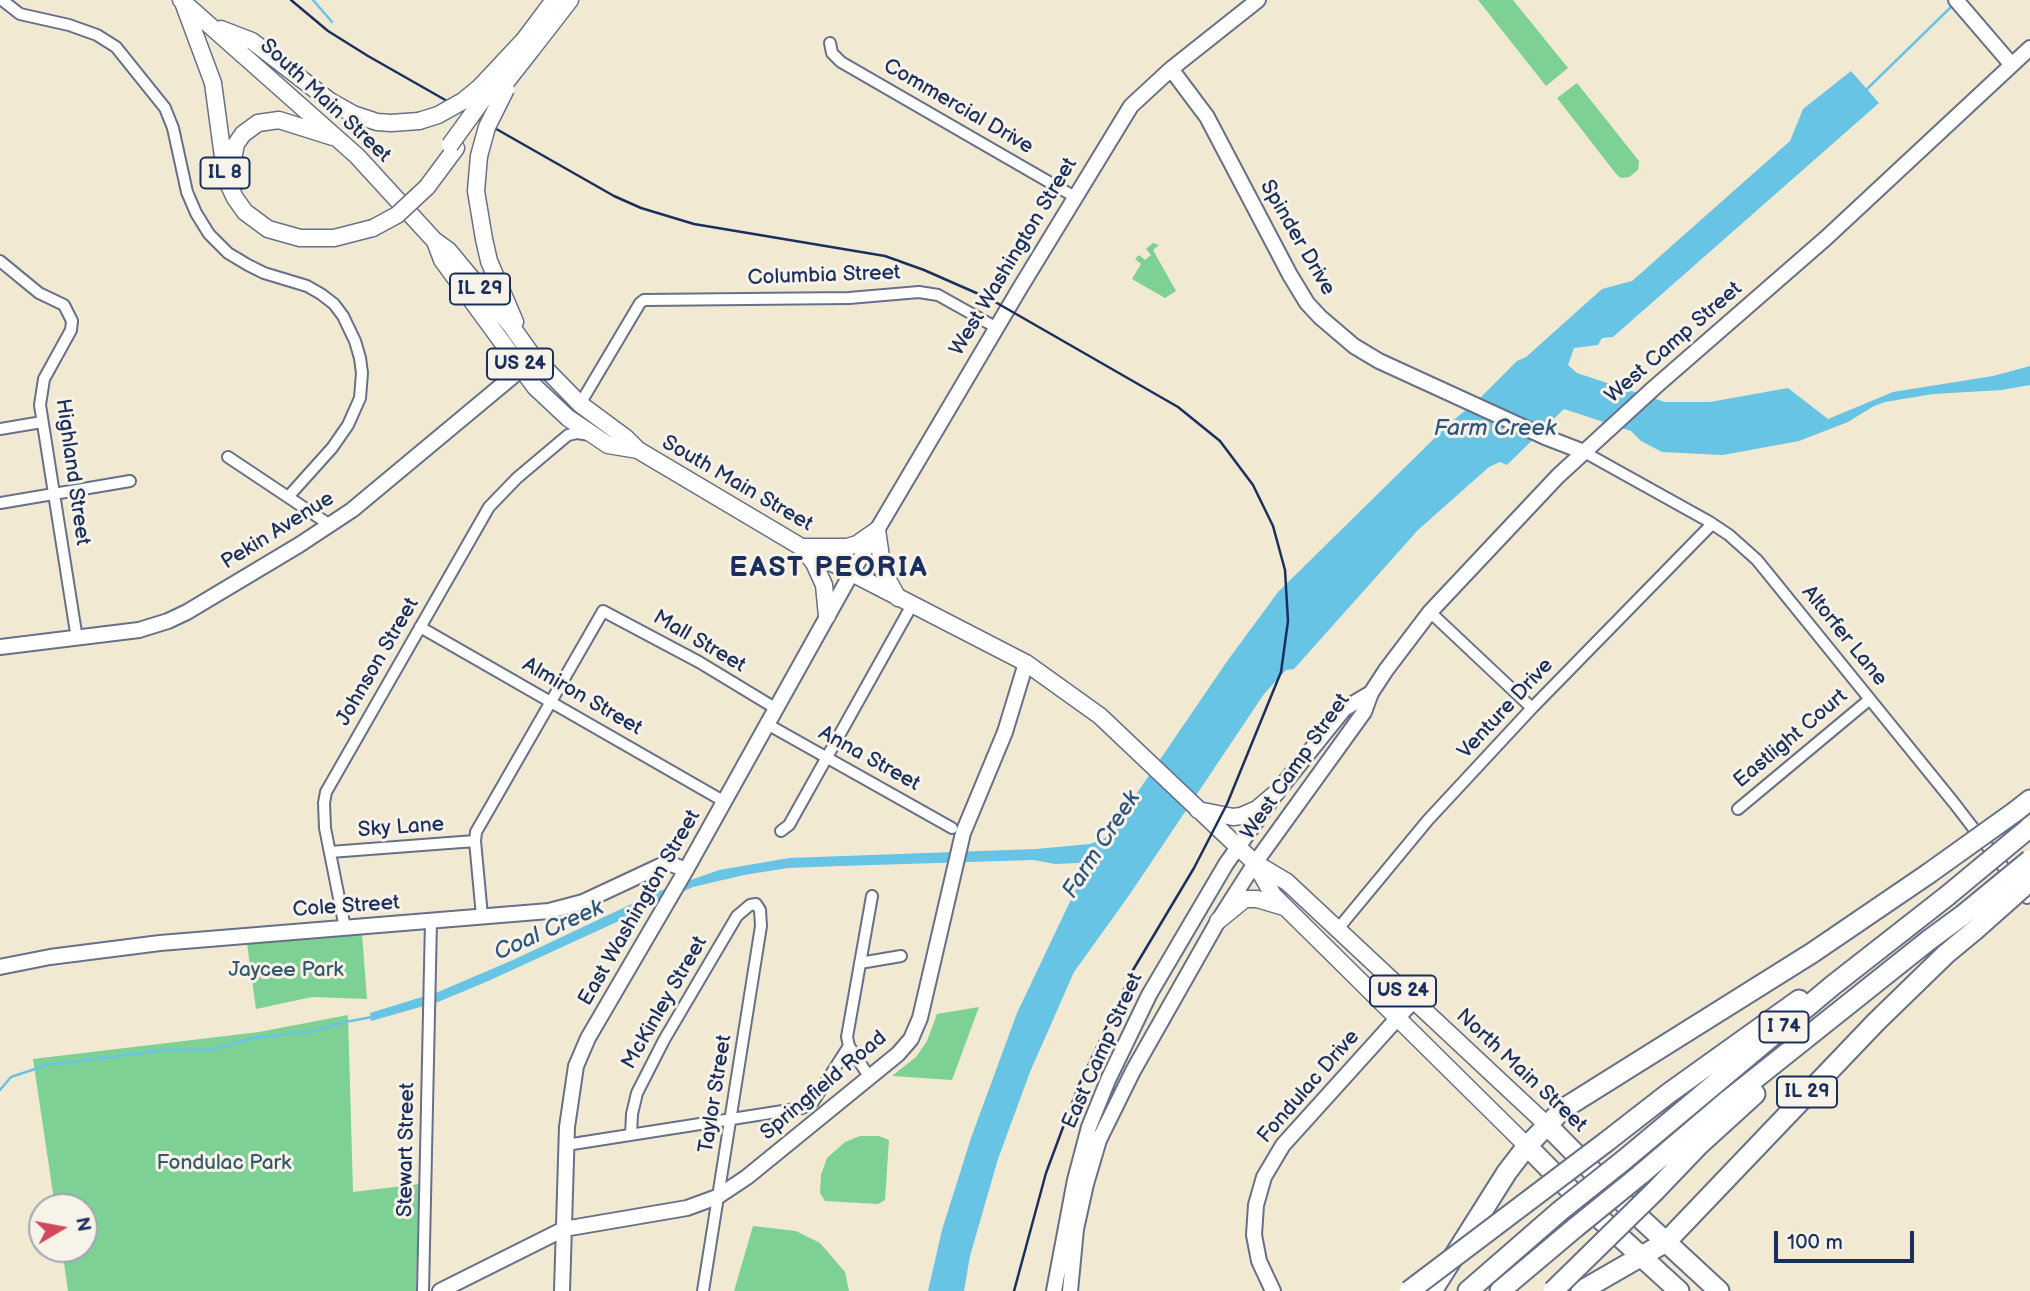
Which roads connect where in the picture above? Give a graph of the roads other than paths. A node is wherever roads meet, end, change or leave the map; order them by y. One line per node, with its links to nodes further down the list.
1 (2, 0): 32 (street)
2 (181, 0): 7 (main road, South Main Street / US 24); 15 (main road, IL 8)
3 (554, 0): 9 (main road, IL 8)
4 (570, 0): 9 (main road, IL 8)
5 (1258, 0): 12 (main road, West Washington Street)
6 (1956, 0): 11 (main road)
7 (210, 25): 9 (main road, bridge); 13 (main road, South Main Street / US 24)
8 (830, 43): 14 (street, Commercial Drive)
9 (528, 44): 15 (main road, IL 8, bridge); 19 (main road, IL 8, bridge)
10 (2030, 48): 11 (main road, West Camp Street)
11 (2011, 64): 28 (main road, West Camp Street)
12 (1171, 69): 14 (main road, West Washington Street); 28 (main road, Spinder Drive)
13 (338, 139): 15 (main road, IL 8); 16 (main road, South Main Street / US 24)
14 (1075, 197): 18 (main road, West Washington Street)
15 (371, 224)
16 (434, 240): 19 (main road, South Main Street / IL 29); 20 (main road, South Main Street / US 24)
17 (0, 261): 23 (street, Highland Street)
18 (997, 328): 22 (street, Columbia Street); 36 (main road, West Washington Street)
19 (523, 341): 20 (main road, South Main Street / US 24)
20 (528, 363): 21 (main road, South Main Street / US 24); 22 (main road, South Main Street / US 24); 35 (main road, Pekin Avenue)
21 (552, 403): 25 (main road, South Main Street / US 24); 26 (street)
22 (580, 404): 27 (main road, South Main Street / US 24)
23 (42, 422): 24 (street); 31 (street, Highland Street)
24 (0, 429)
25 (596, 437): 26 (street, Johnson Street); 27 (main road, South Main Street / US 24)
26 (552, 448): 42 (street, Johnson Street)
27 (638, 450): 37 (main road, South Main Street / US 24)
28 (1584, 452): 34 (street, Altorfer Lane); 40 (main road, West Camp Street)
29 (228, 457): 32 (street)
30 (130, 481): 31 (street)
31 (55, 494): 33 (street); 43 (street, Highland Street)
32 (288, 497): 35 (street)
33 (0, 503)
34 (1712, 524): 47 (street, Altorfer Lane); 50 (street, Venture Drive)
35 (330, 525): 43 (main road, Pekin Avenue)
36 (877, 530): 37 (main road); 38 (main road, West Washington Street); 39 (main road)
37 (803, 548): 38 (main road, South Main Street / US 24); 41 (main road)
38 (851, 574): 39 (main road, North Main Street / US 24); 41 (main road, East Washington Street)
39 (905, 602): 45 (main road, North Main Street / US 24); 52 (street)
40 (1430, 612): 46 (main road, West Camp Street); 50 (street)
41 (827, 616): 49 (main road, East Washington Street)
42 (420, 627): 48 (street, Almiron Street); 63 (street, Johnson Street)
43 (77, 639): 44 (main road, Pekin Avenue)
44 (0, 647)
45 (1026, 663): 57 (main road, North Main Street / US 24); 85 (main road, Springfield Road)
46 (1371, 694): 53 (main road, West Camp Street); 65 (main road, West Camp Street)
47 (1870, 699): 56 (street, Eastlight Court); 67 (street, Altorfer Lane)
48 (551, 702): 49 (street, Mall Street); 54 (street, Almiron Street); 61 (street)
49 (775, 708): 51 (main road, East Washington Street)
50 (1531, 708): 76 (street, Venture Drive)
51 (766, 724): 52 (street, Anna Street); 54 (main road, East Washington Street)
52 (826, 758): 58 (street, Anna Street); 60 (street)
53 (1277, 792): 57 (main road); 62 (main road, West Camp Street)
54 (724, 802): 66 (main road, East Washington Street)
55 (2023, 806): 87 (highway, bridge)
56 (1738, 809)
57 (1198, 810): 62 (main road, North Main Street / US 24)
58 (952, 828)
59 (2030, 828): 81 (highway, I 74, bridge)
60 (781, 831)
61 (475, 841): 63 (street, Sky Lane); 71 (street)
62 (1238, 848): 65 (main road, North Main Street / US 24); 99 (main road, East Camp Street)
63 (330, 852): 75 (street, Johnson Street)
64 (2030, 860): 74 (highway, I 74, bridge)
65 (1255, 863): 70 (main road, North Main Street / US 24); 73 (main road, East Camp Street); 76 (main road, North Main Street / US 24)
66 (682, 877): 71 (main road, Cole Street); 89 (main road, East Washington Street)
67 (2029, 889): 74 (highway, IL 29, bridge)
68 (872, 896): 79 (street)
69 (756, 904): 86 (street, Taylor Street); 88 (street, McKinley Street)
70 (1286, 907): 73 (main road); 83 (main road, North Main Street / US 24)
71 (482, 916): 72 (main road, Cole Street)
72 (431, 921): 75 (main road, Cole Street); 95 (street, Stewart Street)
73 (1219, 921): 100 (main road, East Camp Street)
74 (1969, 923): 77 (highway, I 74); 93 (highway, IL 29)
75 (345, 928): 80 (main road, Cole Street)
76 (1337, 930): 82 (main road, North Main Street / US 24)
77 (1929, 940): 105 (highway, I 74, bridge); 106 (highway, bridge)
78 (901, 956): 79 (street)
79 (860, 963): 84 (street)
80 (0, 967)
81 (1832, 986): 102 (highway, bridge); 104 (highway, I 74, bridge)
82 (1413, 1001): 83 (main road, Fondulac Drive); 87 (main road, North Main Street / US 24)
83 (1398, 1017): 90 (main road, North Main Street / US 24); 101 (main road, Fondulac Drive)
84 (849, 1046): 85 (street); 86 (street)
85 (870, 1077): 91 (main road, Springfield Road)
86 (732, 1119): 88 (street); 91 (street, Taylor Street)
87 (1547, 1125): 90 (highway); 93 (highway, North Main Street / US 24)
88 (631, 1135): 89 (street)
89 (566, 1145): 92 (main road, East Washington Street)
90 (1527, 1146): 94 (highway, North Main Street / US 24); 103 (highway)
91 (720, 1196): 92 (main road, Springfield Road); 98 (street, Taylor Street)
92 (564, 1229): 96 (main road, Springfield Road); 97 (main road, East Washington Street)
93 (1666, 1242): 94 (highway, IL 29); 109 (highway, North Main Street / US 24)
94 (1643, 1257): 107 (highway); 108 (highway, North Main Street / US 24)
95 (423, 1291)
96 (440, 1291)
97 (562, 1291)
98 (703, 1291)
99 (1054, 1291)
100 (1070, 1291)
101 (1273, 1291)
102 (1409, 1291)
103 (1432, 1291)
104 (1468, 1291)
105 (1500, 1291)
106 (1553, 1291)
107 (1581, 1291)
108 (1679, 1291)
109 (1719, 1291)

